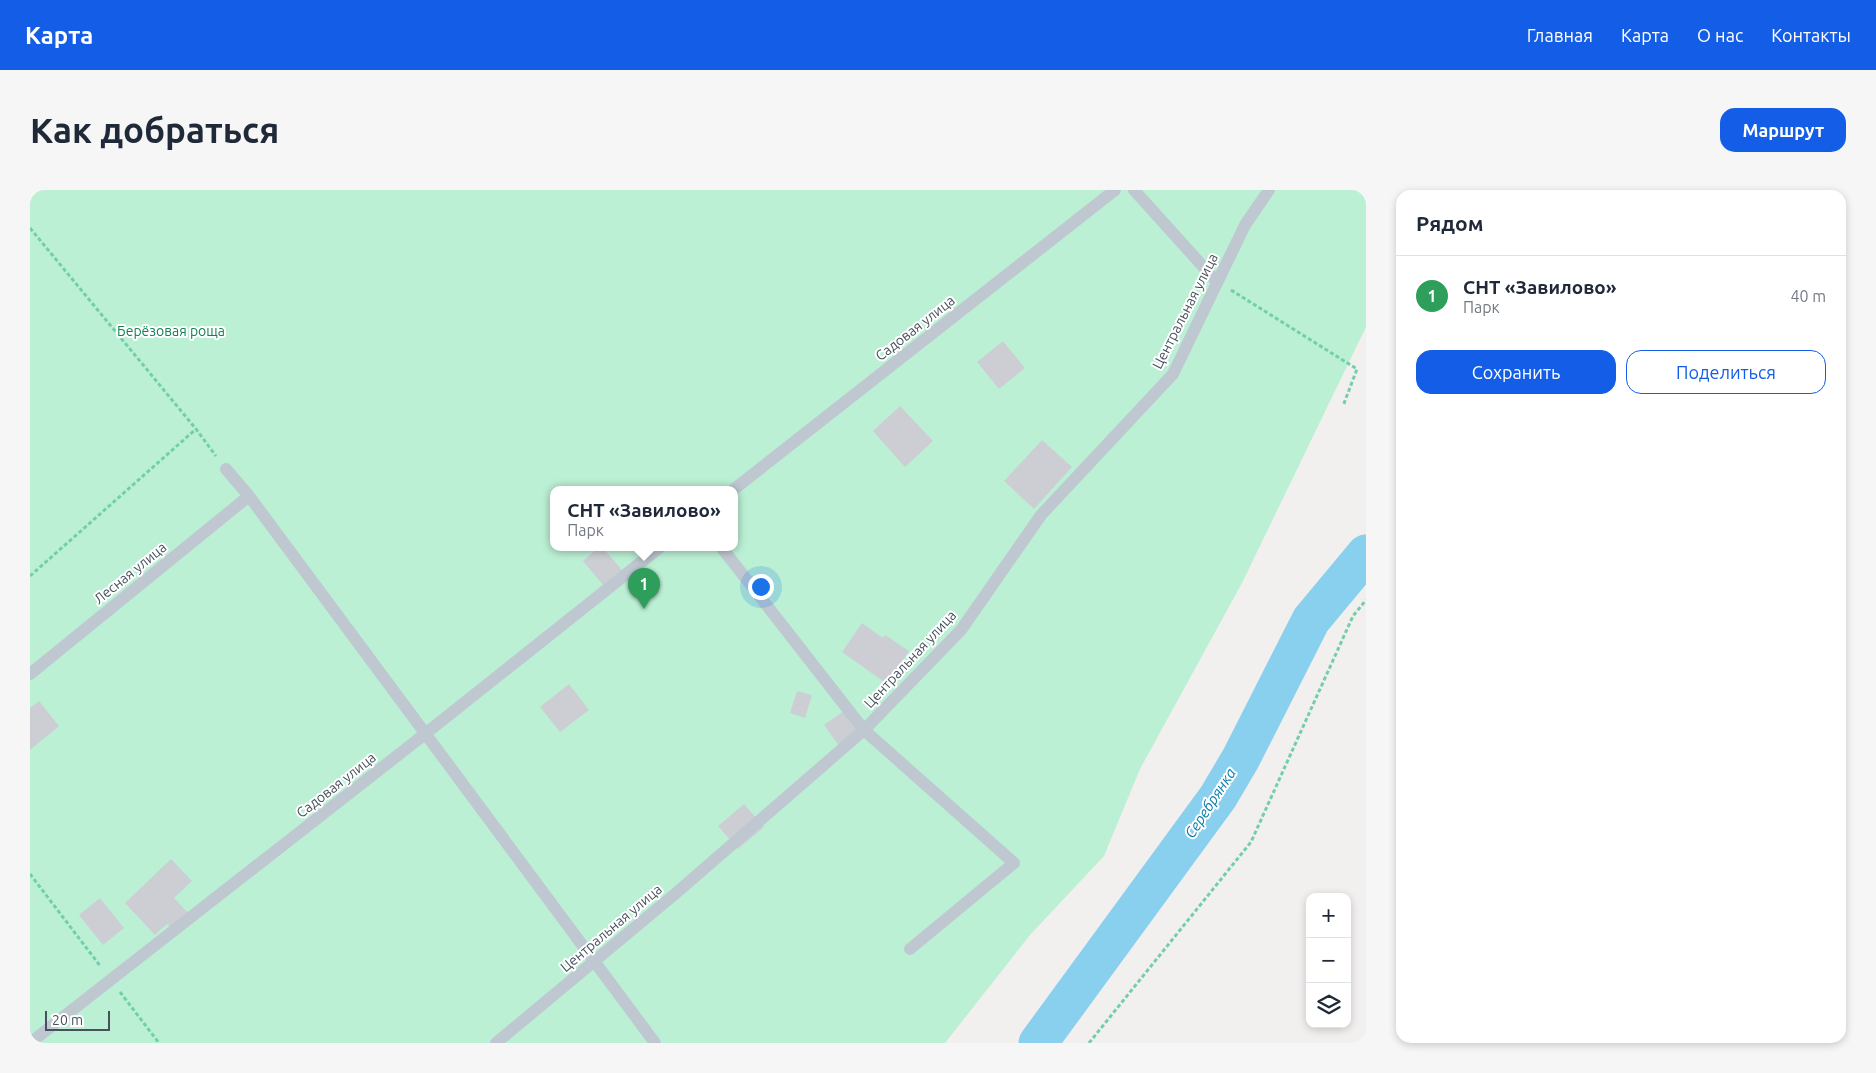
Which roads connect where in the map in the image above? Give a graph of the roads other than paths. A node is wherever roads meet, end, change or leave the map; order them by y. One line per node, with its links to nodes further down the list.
1 (1115, 190): 6 (lane, Садовая улица)
2 (1134, 190): 4 (lane)
3 (1268, 190): 4 (lane, Центральная улица)
4 (1218, 282): 11 (lane, Центральная улица)
5 (226, 469): 7 (lane)
6 (738, 486)
7 (249, 496): 10 (lane, Лесная улица); 12 (lane)
8 (655, 551): 12 (lane, Садовая улица)
9 (724, 551): 11 (lane)
10 (30, 674)
11 (864, 730): 13 (lane); 14 (lane, Центральная улица)
12 (425, 734): 14 (lane); 15 (lane, Садовая улица)
13 (910, 949)
14 (595, 962): 16 (lane, Центральная улица); 17 (lane)
15 (30, 1043)
16 (496, 1043)
17 (655, 1043)

